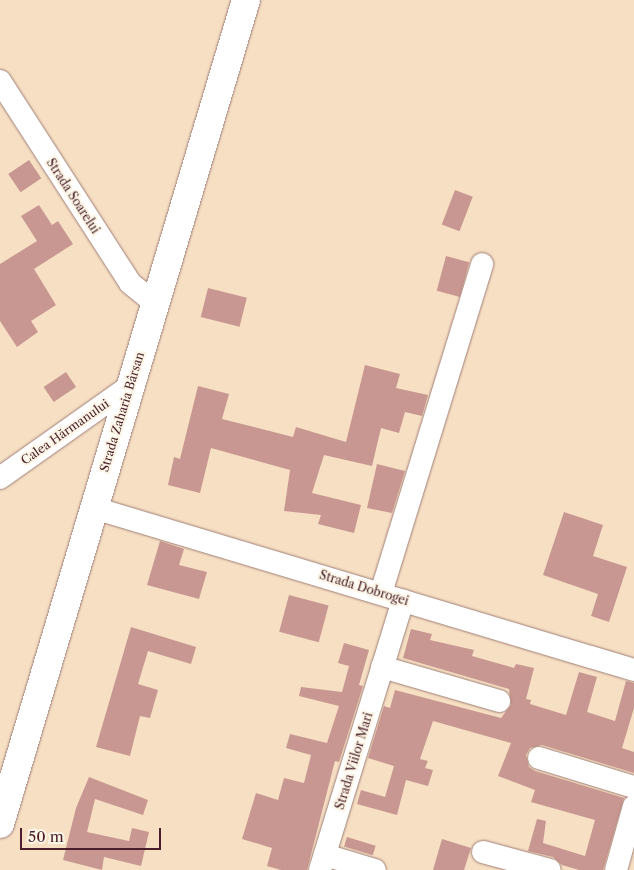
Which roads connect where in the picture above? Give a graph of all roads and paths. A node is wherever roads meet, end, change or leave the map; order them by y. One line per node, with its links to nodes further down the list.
1 (246, 0): 4 (main road, Strada Zaharia Bârsan)
2 (0, 81): 4 (street, Strada Soarelui)
3 (482, 264): 8 (street)
4 (155, 303): 5 (main road, Strada Zaharia Bârsan)
5 (130, 386): 6 (street, Calea Hărmanului); 7 (main road, Strada Zaharia Bârsan)
6 (0, 478)
7 (94, 508): 8 (street, Strada Dobrogei); 16 (main road, Strada Zaharia Bârsan)
8 (381, 593): 9 (street, Strada Dobrogei)
9 (402, 600): 10 (street, Strada Viilor Mari); 11 (street, Strada Dobrogei)
10 (382, 666): 12 (street); 18 (street, Strada Viilor Mari)
11 (634, 670)
12 (499, 700)
13 (539, 758): 14 (street)
14 (634, 787)
15 (634, 806): 21 (street)
16 (0, 824)
17 (483, 852): 20 (street)
18 (322, 862): 19 (street, Strada Viilor Mari)
19 (374, 870)
20 (550, 870)
21 (616, 870)

